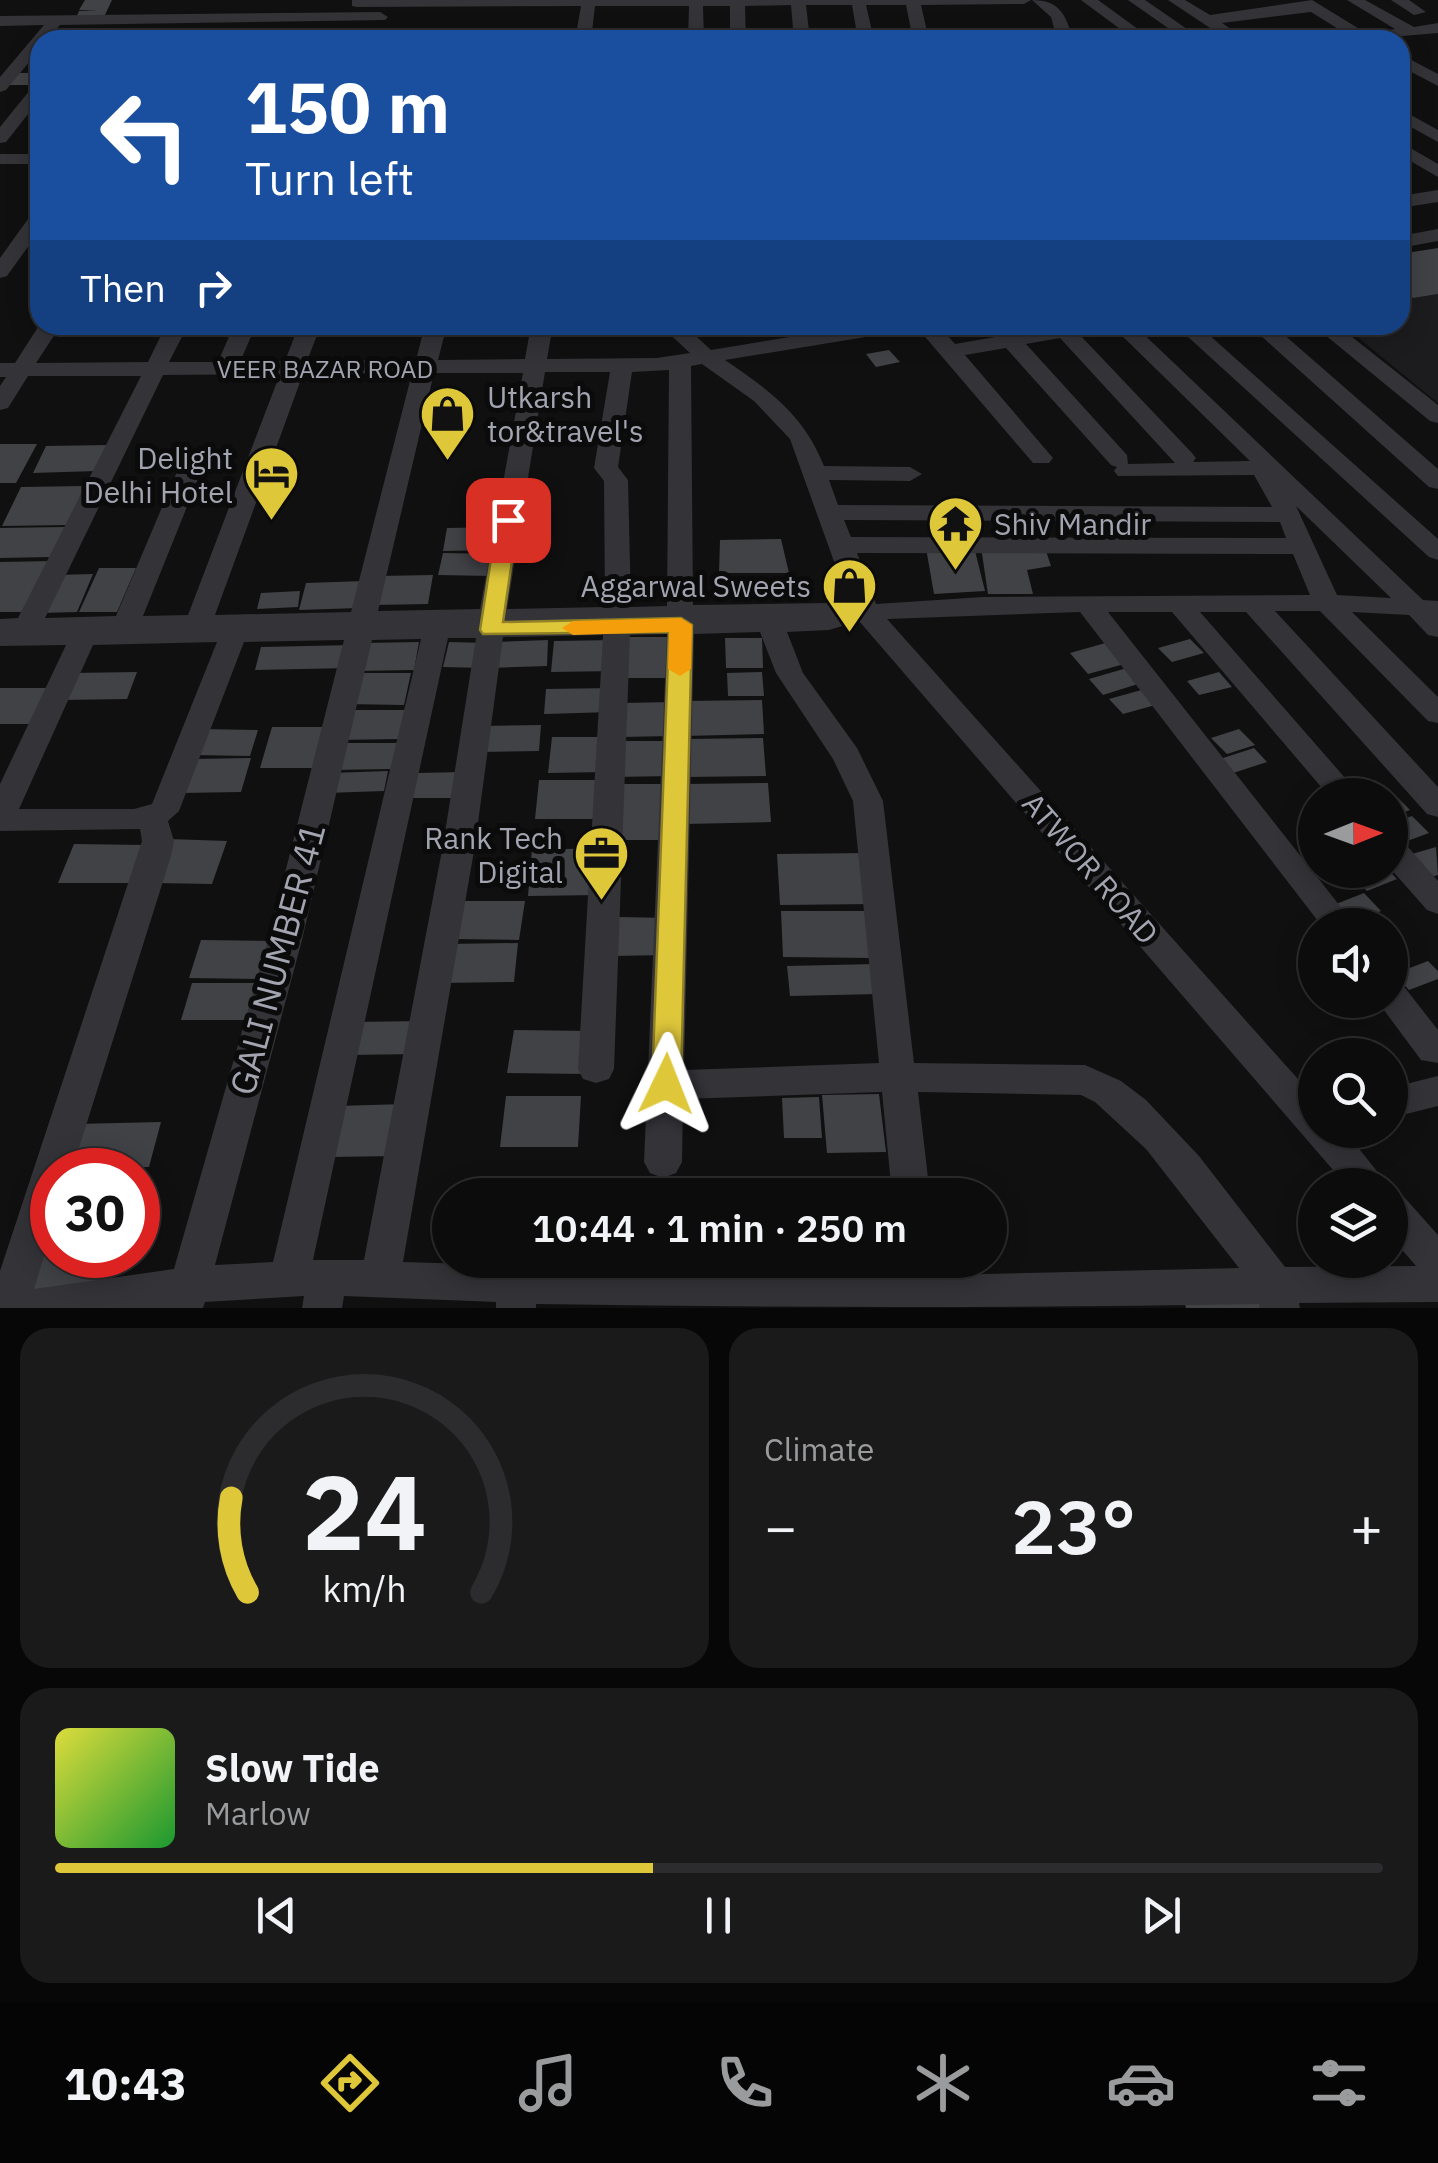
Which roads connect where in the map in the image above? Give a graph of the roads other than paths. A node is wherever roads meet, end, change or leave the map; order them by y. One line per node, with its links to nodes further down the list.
1 (117, 0): 33 (street)
2 (150, 0): 34 (street)
3 (184, 0): 30 (street)
4 (261, 0): 28 (street)
5 (311, 0): 29 (street)
6 (737, 0): 7 (street); 20 (street); 46 (street)
7 (798, 0): 8 (street); 47 (street)
8 (858, 0): 9 (street); 48 (street)
9 (912, 0): 10 (street); 49 (street)
10 (962, 0): 11 (street)
11 (1024, 0)
12 (1040, 0): 50 (street)
13 (1088, 0): 51 (street)
14 (1135, 0): 52 (street)
15 (1175, 0): 35 (street)
16 (1220, 0): 26 (street)
17 (1354, 0): 27 (street)
18 (1398, 0): 25 (street)
19 (670, 1): 20 (street); 23 (street)
20 (696, 1): 45 (street)
21 (1308, 3): 26 (street); 54 (street)
22 (356, 6): 23 (street); 29 (street); 44 (street)
23 (588, 6)
24 (1438, 9): 25 (street)
25 (1419, 12): 27 (street)
26 (1244, 15): 35 (street)
27 (1384, 16): 55 (street)
28 (254, 18): 29 (street); 31 (street); 42 (street)
29 (303, 18): 43 (street)
30 (171, 19): 31 (street); 34 (street); 40 (street)
31 (213, 19): 41 (street)
32 (56, 20): 33 (street); 36 (street); 38 (street)
33 (99, 20): 34 (street); 39 (street)
34 (138, 20)
35 (1207, 20): 53 (street)
36 (8, 21): 57 (street)
37 (1438, 28): 56 (street)
38 (46, 30)
39 (88, 30)
40 (166, 30)
41 (206, 30)
42 (251, 30)
43 (298, 30)
44 (345, 30)
45 (696, 30)
46 (738, 30)
47 (801, 30)
48 (864, 30)
49 (919, 30)
50 (1062, 30)
51 (1131, 30)
52 (1180, 30)
53 (1223, 30)
54 (1352, 30)
55 (1408, 30)
56 (1410, 31)
57 (0, 39)
58 (30, 47): 60 (street)
59 (1410, 65): 61 (street)
60 (6, 71): 62 (street)
61 (1438, 80)
62 (0, 87)
63 (30, 100): 66 (street)
64 (1410, 120): 65 (street)
65 (1438, 137)
66 (0, 138)
67 (1410, 153): 70 (street)
68 (0, 159): 69 (street)
69 (30, 159)
70 (1438, 172)
71 (1410, 183): 72 (street)
72 (1433, 196)
73 (30, 230): 74 (street)
74 (0, 272)
75 (41, 335): 102 (street)
76 (172, 335): 100 (street)
77 (241, 335): 101 (street)
78 (306, 335): 98 (street)
79 (433, 335): 99 (street, GALI NUMBER 41)
80 (540, 335): 96 (street)
81 (682, 335): 94 (street)
82 (759, 335): 92 (street)
83 (845, 335): 92 (street, VEER BAZAR ROAD)
84 (935, 335): 93 (street)
85 (1038, 335): 91 (street)
86 (1071, 335): 106 (street)
87 (1133, 335): 120 (street)
88 (1197, 335): 115 (street)
89 (1271, 335): 110 (street)
90 (1337, 335): 104 (street)
91 (1010, 340): 93 (street); 112 (street)
92 (770, 348): 94 (street, VEER BAZAR ROAD)
93 (950, 352): 105 (street)
94 (709, 359): 95 (street, VEER BAZAR ROAD); 108 (street)
95 (680, 363): 97 (street, VEER BAZAR ROAD); 122 (street)
96 (535, 366): 97 (street, VEER BAZAR ROAD); 99 (street, VEER BAZAR ROAD); 125 (street)
97 (622, 366): 123 (street)
98 (292, 367): 99 (street, VEER BAZAR ROAD); 101 (street, VEER BAZAR ROAD); 124 (street)
99 (425, 367): 128 (street, GALI NUMBER 41)
100 (156, 368): 101 (street, VEER BAZAR ROAD); 102 (street, VEER BAZAR ROAD); 129 (street)
101 (226, 368)
102 (10, 370): 103 (street)
103 (0, 403)
104 (1438, 416)
105 (1041, 458)
106 (1184, 458)
107 (190, 467): 126 (street)
108 (814, 474): 109 (street); 111 (street)
109 (910, 474)
110 (1438, 482)
111 (828, 512): 112 (street); 113 (street)
112 (1290, 515): 114 (street)
113 (840, 545): 114 (street); 121 (street)
114 (1302, 546): 116 (street)
115 (1438, 552)
116 (1327, 603): 117 (street); 120 (street); 135 (street)
117 (1254, 604): 119 (street); 137 (street)
118 (1088, 605): 119 (street); 121 (street); 142 (street)
119 (1180, 605): 136 (street)
120 (1428, 609): 130 (street)
121 (854, 614): 122 (street); 127 (street); 150 (street, ATWOR ROAD)
122 (680, 619): 123 (street); 127 (street); 147 (street)
123 (618, 620): 125 (street); 145 (street)
124 (198, 623): 126 (street); 128 (street)
125 (492, 623): 128 (street); 131 (street); 159 (street)
126 (126, 624): 129 (street)
127 (771, 624): 146 (street)
128 (362, 626): 131 (street); 132 (street); 164 (street, GALI NUMBER 41)
129 (14, 627)
130 (1438, 629)
131 (436, 631): 161 (street)
132 (234, 633): 133 (street); 138 (street)
133 (83, 637): 134 (street); 139 (street)
134 (0, 638)
135 (1438, 714)
136 (1330, 778)
137 (1438, 806)
138 (152, 817): 139 (street); 151 (street)
139 (0, 818)
140 (1408, 868): 141 (street)
141 (1438, 902)
142 (1326, 908)
143 (1408, 1016): 144 (street)
144 (1434, 1050)
145 (596, 1070)
146 (896, 1077): 147 (street); 155 (street); 163 (street)
147 (666, 1084): 153 (street)
148 (1438, 1092): 149 (street)
149 (1408, 1099)
150 (1298, 1104)
151 (60, 1148)
152 (1337, 1148): 154 (street)
153 (663, 1162)
154 (1354, 1168)
155 (909, 1178)
156 (1408, 1229): 158 (street)
157 (30, 1241): 169 (street)
158 (1438, 1263)
159 (380, 1278): 161 (street); 165 (street)
160 (1438, 1284): 163 (street)
161 (313, 1288): 164 (street)
162 (934, 1289): 167 (street); 168 (street)
163 (1276, 1295): 167 (street)
164 (186, 1296): 170 (street)
165 (517, 1296): 166 (street)
166 (616, 1298): 168 (street)
167 (1090, 1299)
168 (751, 1301)
169 (8, 1308)
170 (29, 1308)

